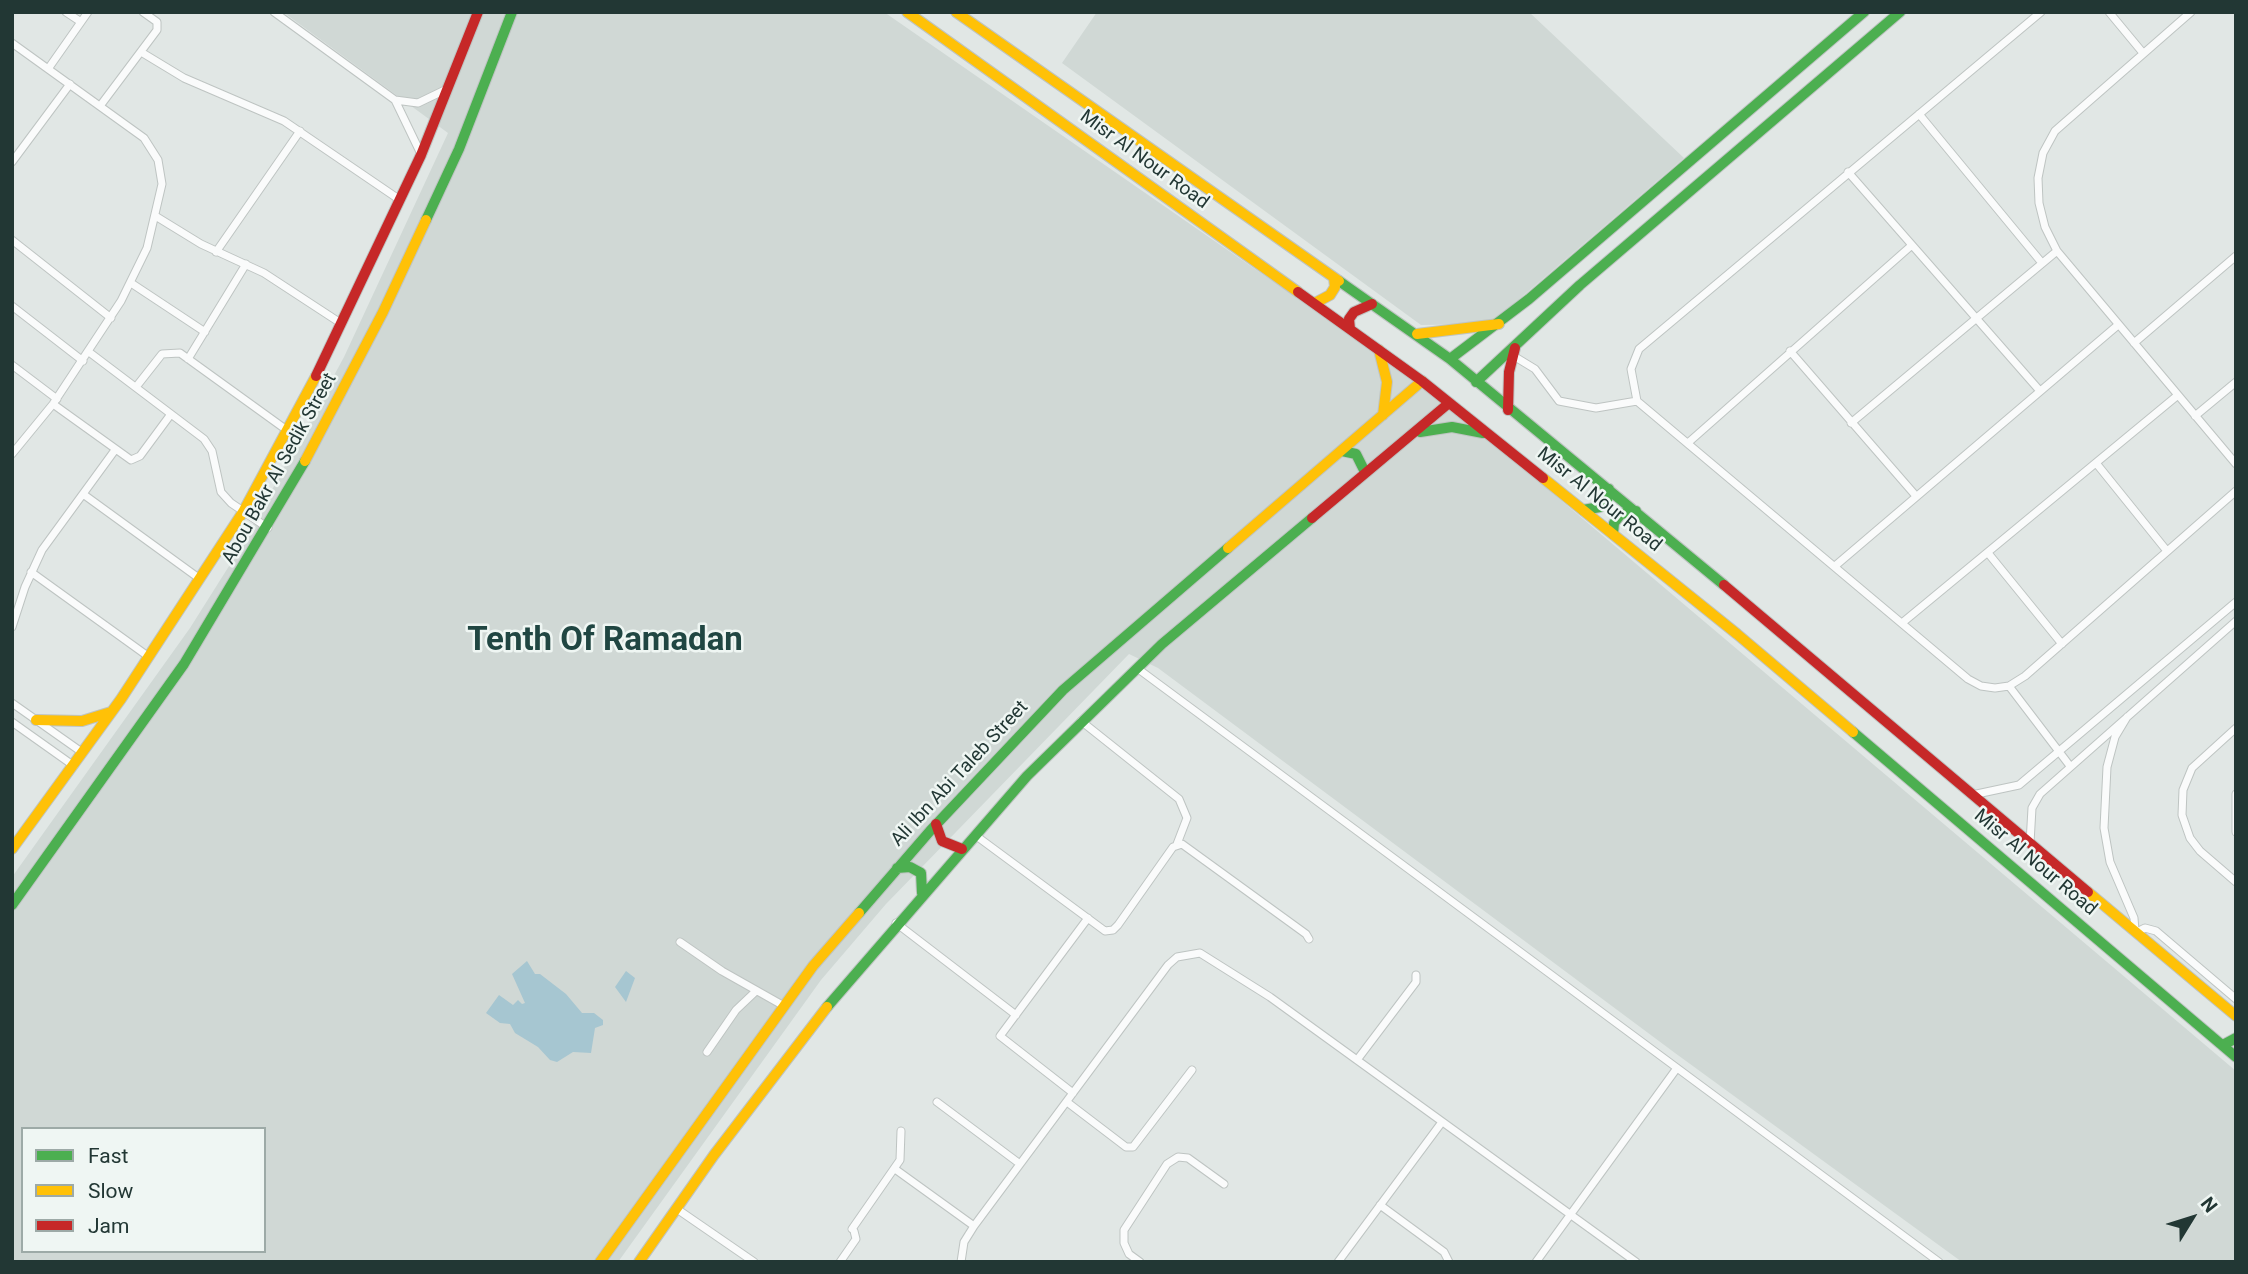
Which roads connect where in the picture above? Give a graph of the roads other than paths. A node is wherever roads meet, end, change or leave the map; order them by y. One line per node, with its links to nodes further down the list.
1 (66, 12): 14 (street)
2 (88, 12): 14 (street)
3 (144, 12): 16 (street)
4 (274, 12): 21 (street)
5 (478, 12): 20 (street, Abou Bakr Al Sedik Street)
6 (512, 12): 93 (street, Abou Bakr Al Sedik Street)
7 (907, 12): 40 (street, Misr Al Nour Road)
8 (956, 12): 37 (street, Misr Al Nour Road)
9 (1864, 12): 39 (street)
10 (1900, 12): 43 (street)
11 (2040, 12): 23 (street)
12 (2109, 12): 17 (street)
13 (2191, 12): 17 (street)
14 (81, 22): 18 (street)
15 (12, 43): 18 (street)
16 (141, 52): 22 (street); 24 (street)
17 (2143, 53): 32 (street)
18 (48, 69): 19 (street)
19 (70, 85): 22 (street); 26 (street)
20 (450, 87): 21 (street); 25 (street, Abou Bakr Al Sedik Street)
21 (395, 100): 25 (street)
22 (100, 106): 29 (street)
23 (1919, 114): 27 (street); 35 (street)
24 (300, 131): 28 (street); 33 (street)
25 (421, 155): 28 (street, Abou Bakr Al Sedik Street)
26 (12, 162)
27 (1848, 172): 31 (street); 68 (street)
28 (400, 200): 46 (street, Abou Bakr Al Sedik Street)
29 (157, 217): 33 (street); 38 (street)
30 (12, 240): 44 (street)
31 (1912, 245): 45 (street); 55 (street)
32 (2057, 251): 35 (street); 48 (street)
33 (216, 252): 36 (street)
34 (2236, 256): 53 (street)
35 (2042, 263): 45 (street)
36 (246, 264): 46 (street); 50 (street)
37 (1334, 278): 40 (street); 41 (street, Misr Al Nour Road)
38 (131, 283): 44 (street); 50 (street)
39 (1529, 299): 43 (street); 47 (street)
40 (1315, 303): 49 (street, Misr Al Nour Road)
41 (1372, 304): 49 (street); 51 (street, Misr Al Nour Road)
42 (12, 306): 60 (street)
43 (1544, 316): 52 (street)
44 (111, 318): 56 (street)
45 (1976, 318): 66 (street); 75 (street)
46 (342, 324): 76 (street, Abou Bakr Al Sedik Street)
47 (1499, 324): 51 (street); 59 (street)
48 (2118, 325): 53 (street); 66 (street)
49 (1350, 329): 54 (street, Misr Al Nour Road)
50 (205, 332): 58 (street)
51 (1417, 334): 59 (street, Misr Al Nour Road)
52 (1518, 342): 57 (street); 63 (street)
53 (2134, 342): 67 (street)
54 (1379, 350): 62 (street, Misr Al Nour Road); 73 (street)
55 (1790, 351): 75 (street); 79 (street)
56 (89, 352): 60 (street); 65 (street)
57 (1511, 354): 68 (street); 71 (street)
58 (188, 359): 65 (street); 76 (street)
59 (1450, 359): 63 (street, Misr Al Nour Road)
60 (83, 361): 69 (street)
61 (12, 365): 69 (street)
62 (1422, 382): 70 (street, Misr Al Nour Road); 73 (street, Ali Ibn Abi Taleb Street)
63 (1476, 382): 71 (street, Misr Al Nour Road)
64 (2236, 382): 74 (street)
65 (136, 387): 72 (street)
66 (2040, 391): 89 (street)
67 (2178, 395): 74 (street); 83 (street)
68 (1637, 401): 79 (street)
69 (55, 402): 80 (street); 82 (street)
70 (1450, 403): 77 (street); 78 (street, Misr Al Nour Road)
71 (1508, 410): 86 (street, Misr Al Nour Road)
72 (171, 414): 80 (street); 92 (street)
73 (1383, 415): 81 (street, Ali Ibn Abi Taleb Street)
74 (2195, 415): 84 (street)
75 (1851, 423): 89 (street)
76 (288, 431): 92 (street, Abou Bakr Al Sedik Street)
77 (1414, 434): 78 (street); 85 (street)
78 (1490, 435): 90 (street, Misr Al Nour Road)
79 (1689, 442): 97 (street)
80 (115, 450): 88 (street)
81 (1342, 451): 85 (street); 126 (street, Ali Ibn Abi Taleb Street)
82 (12, 454)
83 (2096, 463): 95 (street); 96 (street)
84 (2236, 464)
85 (1365, 472): 109 (street)
86 (1609, 489): 90 (street); 91 (street, Misr Al Nour Road)
87 (2236, 491): 95 (street)
88 (83, 494): 98 (street); 99 (street)
89 (1916, 496): 97 (street)
90 (1583, 510): 94 (street, Misr Al Nour Road)
91 (1636, 510): 94 (street); 125 (street, Misr Al Nour Road)
92 (243, 512): 93 (street); 99 (street, Abou Bakr Al Sedik Street)
93 (268, 528): 136 (street, Abou Bakr Al Sedik Street)
94 (1613, 534): 149 (street, Misr Al Nour Road)
95 (2167, 551): 105 (street)
96 (1987, 553): 103 (street); 105 (street)
97 (1835, 566): 103 (street)
98 (31, 572): 101 (street); 107 (street)
99 (200, 579): 107 (street, Abou Bakr Al Sedik Street)
100 (2236, 602): 106 (street)
101 (15, 617): 104 (street)
102 (2236, 621): 108 (street)
103 (1902, 623): 110 (street)
104 (12, 627)
105 (2062, 644): 110 (street)
106 (2185, 647): 108 (street); 121 (street)
107 (149, 657): 112 (street, Abou Bakr Al Sedik Street)
108 (2194, 657): 113 (street)
109 (1137, 667): 115 (street); 153 (street)
110 (2009, 686): 121 (street)
111 (12, 703): 114 (street)
112 (111, 712): 114 (street); 120 (street, Abou Bakr Al Sedik Street)
113 (2130, 712): 123 (street); 139 (street)
114 (36, 720): 118 (street)
115 (1081, 721): 128 (street); 130 (street)
116 (12, 722): 119 (street)
117 (2236, 727): 134 (street)
118 (63, 739): 119 (street); 120 (street)
119 (54, 752): 122 (street)
120 (83, 753): 122 (street, Abou Bakr Al Sedik Street)
121 (2060, 753): 123 (street); 125 (street)
122 (74, 766): 131 (street, Abou Bakr Al Sedik Street)
123 (2070, 766): 129 (street)
124 (2236, 794): 127 (street)
125 (1971, 795): 129 (street, Misr Al Nour Road)
126 (936, 824): 132 (street); 133 (street, Ali Ibn Abi Taleb Street)
127 (2236, 832)
128 (975, 835): 132 (street); 137 (street)
129 (2031, 843): 139 (street, Misr Al Nour Road)
130 (1177, 844): 137 (street); 140 (street)
131 (12, 849)
132 (962, 849): 135 (street)
133 (897, 868): 135 (street); 145 (street, Ali Ibn Abi Taleb Street)
134 (2236, 881)
135 (922, 893): 138 (street)
136 (12, 905)
137 (1088, 918): 146 (street)
138 (896, 923): 146 (street); 164 (street)
139 (2136, 931): 144 (street); 147 (street, Misr Al Nour Road)
140 (1309, 939)
141 (680, 942): 143 (street)
142 (1416, 975): 152 (street)
143 (756, 991): 145 (street); 150 (street)
144 (2236, 999)
145 (784, 1006): 168 (street, Ali Ibn Abi Taleb Street)
146 (1016, 1015): 155 (street)
147 (2236, 1016)
148 (2236, 1038): 149 (street)
149 (2223, 1045): 151 (street, Misr Al Nour Road)
150 (707, 1052)
151 (2236, 1057)
152 (1357, 1060): 155 (street); 158 (street)
153 (1677, 1068): 165 (street); 177 (street)
154 (1192, 1070): 157 (street)
155 (1073, 1093): 157 (street)
156 (937, 1102): 160 (street)
157 (1067, 1102): 160 (street)
158 (1442, 1122): 163 (street); 165 (street)
159 (901, 1131): 161 (street)
160 (1020, 1164): 166 (street)
161 (895, 1168): 166 (street); 170 (street)
162 (1224, 1184): 172 (street)
163 (1380, 1205): 173 (street); 174 (street)
164 (677, 1209): 167 (street); 169 (street)
165 (1571, 1214): 175 (street); 176 (street)
166 (974, 1226): 171 (street)
167 (642, 1260)
168 (600, 1262)
169 (754, 1262)
170 (841, 1262)
171 (961, 1262)
172 (1140, 1262)
173 (1338, 1262)
174 (1449, 1262)
175 (1536, 1262)
176 (1636, 1262)
177 (1939, 1262)

